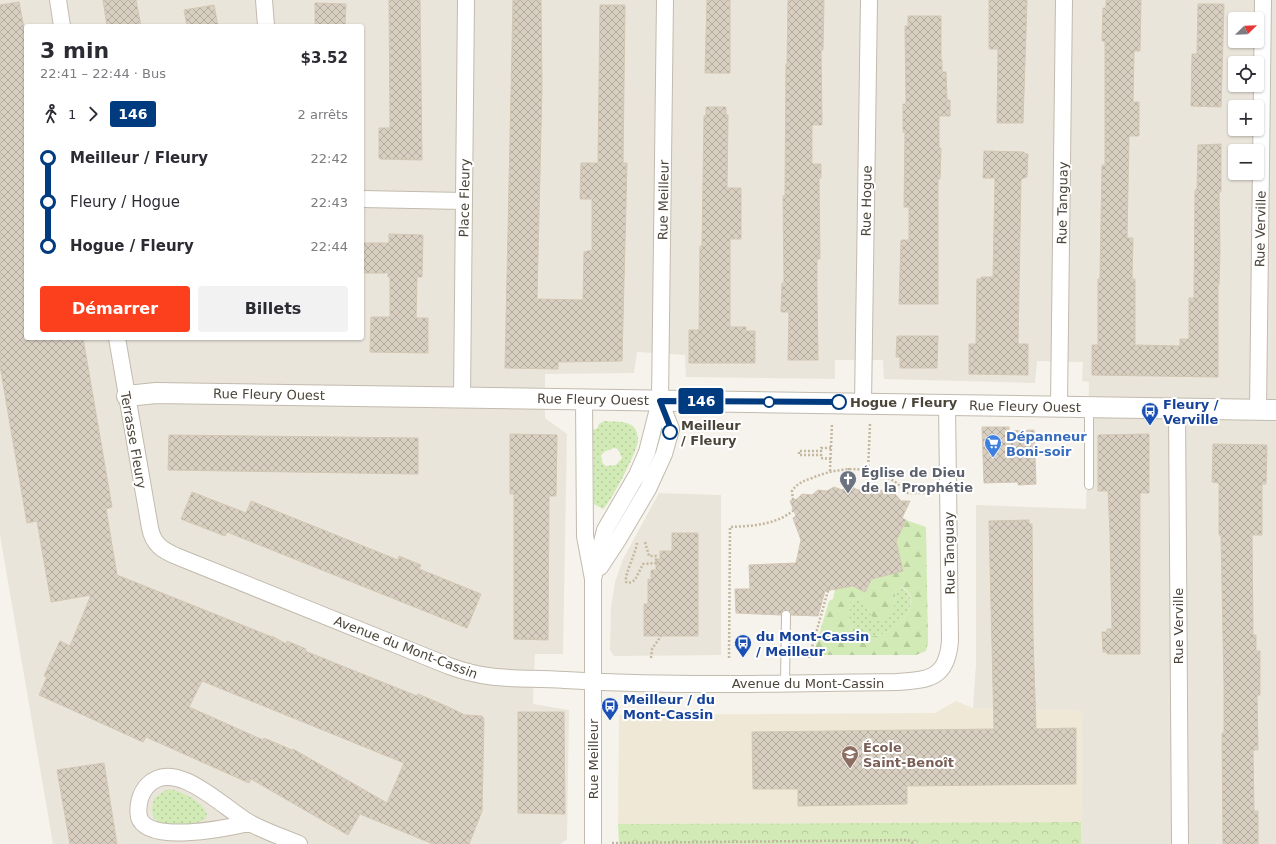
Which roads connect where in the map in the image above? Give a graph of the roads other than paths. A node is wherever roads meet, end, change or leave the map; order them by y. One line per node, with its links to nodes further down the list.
1 (58, 0): 8 (street)
2 (264, 0): 9 (street)
3 (466, 0): 11 (street, Place Fleury)
4 (665, 0): 16 (street, Rue Meilleur)
5 (869, 0): 17 (street, Rue Hogue)
6 (1064, 0): 19 (street, Rue Tanguay)
7 (1263, 0): 22 (street, Rue Verville)
8 (62, 24)
9 (266, 24)
10 (364, 199): 11 (street)
11 (464, 201): 14 (street, Place Fleury)
12 (117, 340): 13 (street, Terrasse Fleury)
13 (127, 396): 14 (street, Rue Fleury Ouest); 24 (street, Terrasse Fleury)
14 (462, 397): 15 (street, Rue Fleury Ouest)
15 (584, 399): 16 (street, Rue Fleury Ouest); 25 (street, Rue Meilleur)
16 (660, 401): 17 (street, Rue Fleury Ouest); 25 (street, Rue Meilleur)
17 (863, 403): 18 (street, Rue Fleury Ouest)
18 (947, 404): 19 (street, Rue Fleury Ouest); 27 (street, Rue Tanguay)
19 (1059, 405): 20 (street, Rue Fleury Ouest)
20 (1089, 406): 21 (street, Rue Fleury Ouest); 23 (lane)
21 (1177, 408): 22 (street, Rue Fleury Ouest); 33 (street, Rue Verville)
22 (1267, 410)
23 (1089, 485)
24 (154, 541): 28 (street, Avenue du Mont-Cassin)
25 (592, 579): 28 (street, Rue Meilleur)
26 (786, 615): 29 (lane)
27 (938, 673): 29 (street, Avenue du Mont-Cassin)
28 (592, 682): 29 (street, Avenue du Mont-Cassin); 32 (street, Rue Meilleur)
29 (785, 683)
30 (249, 823): 30 (street); 31 (street)
31 (299, 844)
32 (593, 844)
33 (1180, 844)

